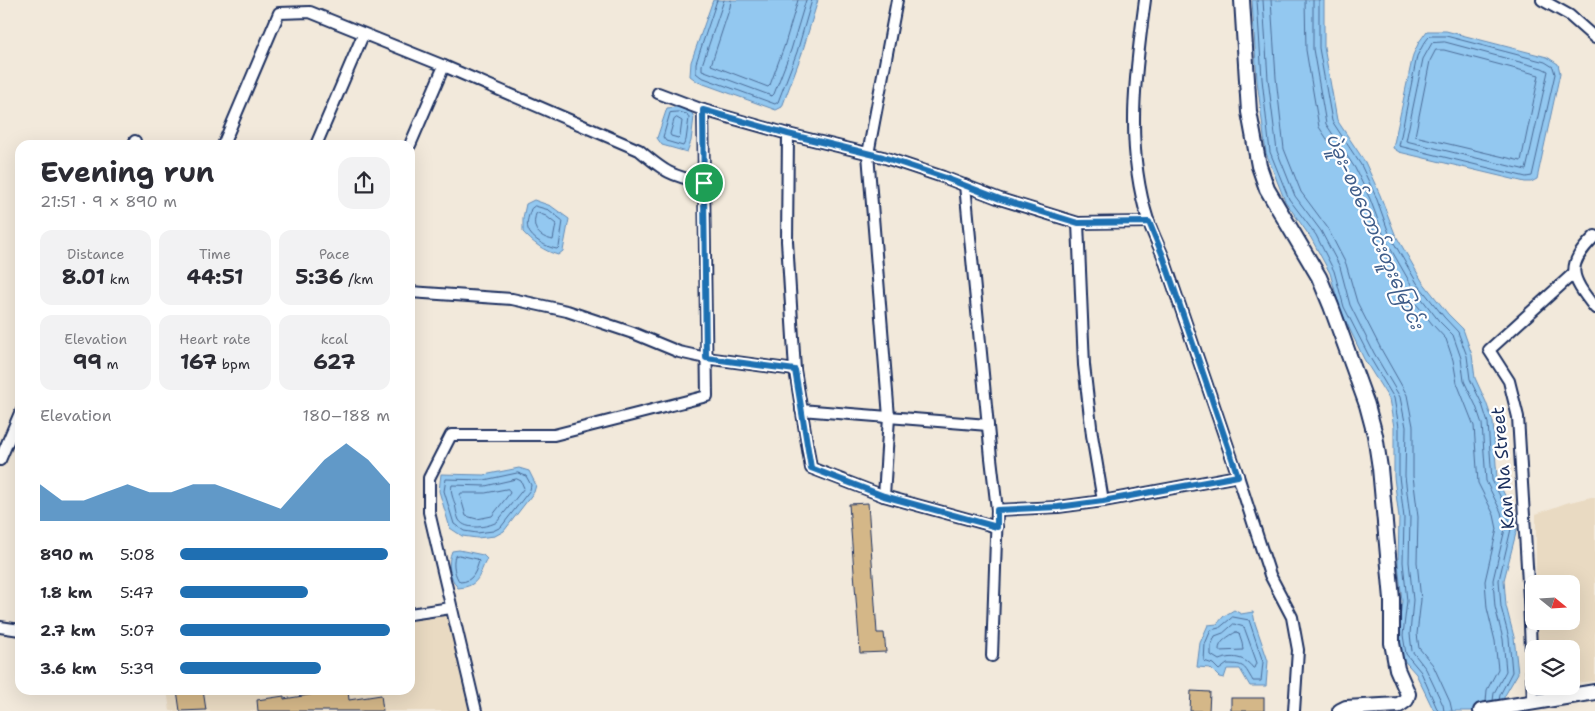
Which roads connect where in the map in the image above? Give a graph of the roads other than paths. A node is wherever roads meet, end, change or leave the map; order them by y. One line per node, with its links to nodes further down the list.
1 (897, 0): 14 (street)
2 (1145, 0): 17 (street)
3 (1242, 0): 44 (street)
4 (1542, 0): 6 (street)
5 (363, 35): 7 (street); 11 (street); 12 (street)
6 (1595, 38)
7 (444, 66): 13 (street); 15 (street)
8 (658, 93): 9 (street)
9 (703, 110): 10 (street); 15 (street)
10 (788, 134): 14 (street); 24 (street)
11 (225, 140)
12 (318, 140)
13 (412, 140)
14 (868, 154): 16 (street); 26 (street)
15 (704, 183): 23 (street)
16 (965, 185): 18 (street); 28 (street)
17 (1149, 222): 18 (street); 30 (street)
18 (1078, 223): 32 (street)
19 (1595, 236): 20 (street)
20 (1574, 273): 22 (street); 41 (street, Kan Na Street)
21 (415, 292): 23 (street)
22 (1595, 308)
23 (706, 358): 24 (street); 35 (street)
24 (795, 370): 25 (street)
25 (801, 410): 26 (street); 31 (street)
26 (889, 417): 28 (street); 31 (street)
27 (15, 425): 29 (street)
28 (988, 425): 33 (street)
29 (0, 460)
30 (1238, 476): 32 (street); 43 (street)
31 (884, 496): 34 (street)
32 (1103, 501): 33 (street)
33 (997, 510): 34 (street)
34 (997, 527): 39 (street)
35 (451, 608): 36 (street); 42 (street)
36 (415, 613)
37 (0, 627): 38 (street)
38 (15, 629)
39 (992, 656)
40 (1595, 692): 41 (street)
41 (1533, 703): 45 (street)
42 (476, 711)
43 (1294, 711)
44 (1340, 711)
45 (1481, 711)

